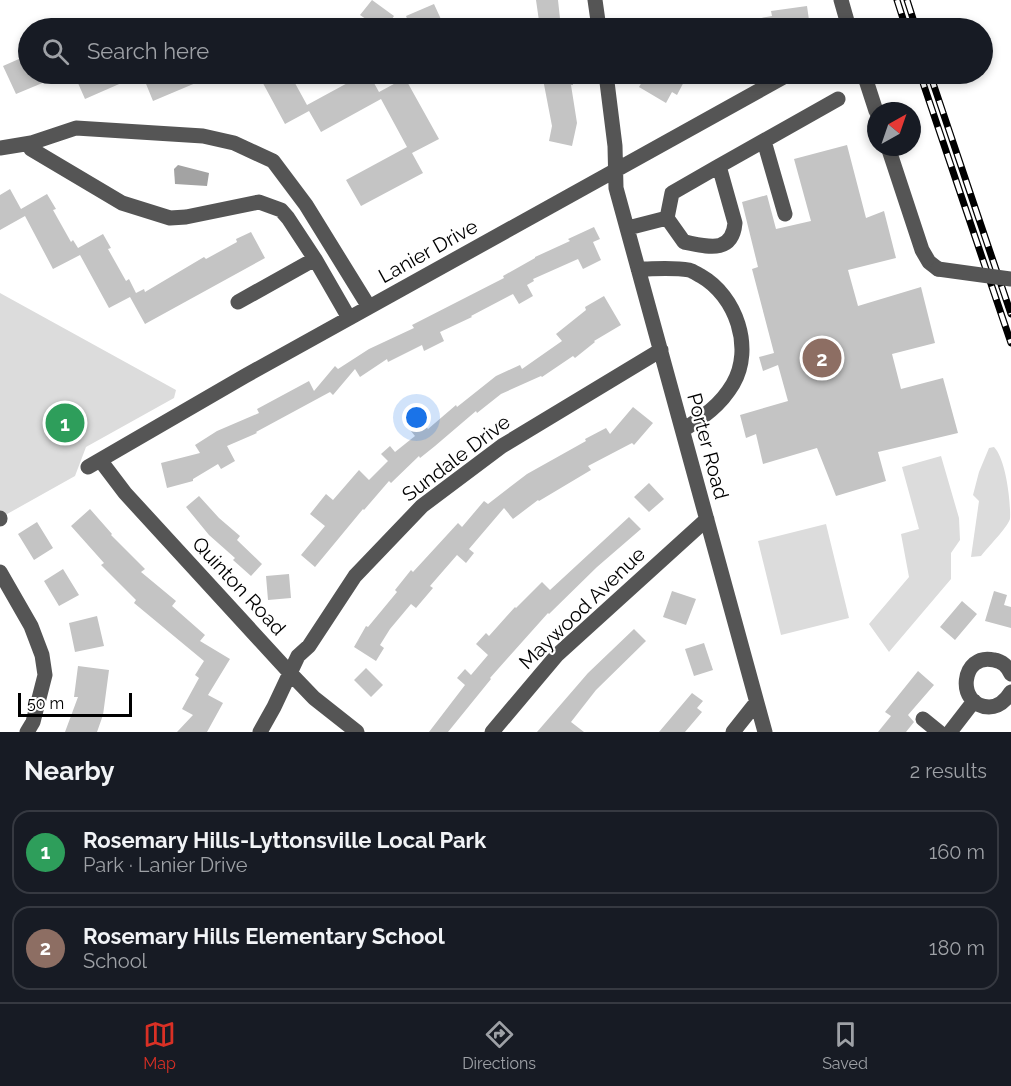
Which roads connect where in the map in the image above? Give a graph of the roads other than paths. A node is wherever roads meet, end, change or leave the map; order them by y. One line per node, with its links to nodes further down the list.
1 (595, 0): 3 (street)
2 (841, 0): 4 (street)
3 (598, 18)
4 (846, 18)
5 (607, 84): 15 (street, Porter Road)
6 (771, 84): 15 (street, Lanier Drive)
7 (867, 84): 9 (street)
8 (838, 99): 10 (street)
9 (873, 102)
10 (765, 141): 14 (street); 16 (street)
11 (31, 143): 12 (street); 19 (street); 23 (street)
12 (0, 148)
13 (891, 156): 21 (street, bridge)
14 (719, 166): 17 (street); 17 (street)
15 (615, 170): 18 (street, Porter Road); 23 (street, Lanier Drive)
16 (785, 214)
17 (667, 218): 18 (street)
18 (628, 228): 20 (street, Porter Road)
19 (315, 259): 22 (street); 24 (street)
20 (638, 269): 25 (street, Porter Road); 26 (street)
21 (1011, 279)
22 (238, 302)
23 (369, 307): 24 (street, Lanier Drive)
24 (349, 318): 27 (street, Lanier Drive)
25 (661, 350): 26 (street, Porter Road); 30 (street, Sundale Drive)
26 (682, 430): 28 (street, Porter Road)
27 (94, 463): 30 (street, Quinton Road)
28 (707, 519): 34 (street, Porter Road); 39 (street, Maywood Avenue)
29 (0, 572): 36 (street)
30 (290, 673): 37 (street, Sundale Drive); 38 (street, Quinton Road)
31 (1011, 674): 33 (street)
32 (1011, 692): 33 (street)
33 (974, 701): 43 (street)
34 (756, 702): 40 (street); 41 (street, Porter Road)
35 (923, 719): 42 (street)
36 (27, 732)
37 (260, 732)
38 (357, 732)
39 (492, 732)
40 (733, 732)
41 (765, 732)
42 (939, 732)
43 (950, 732)

